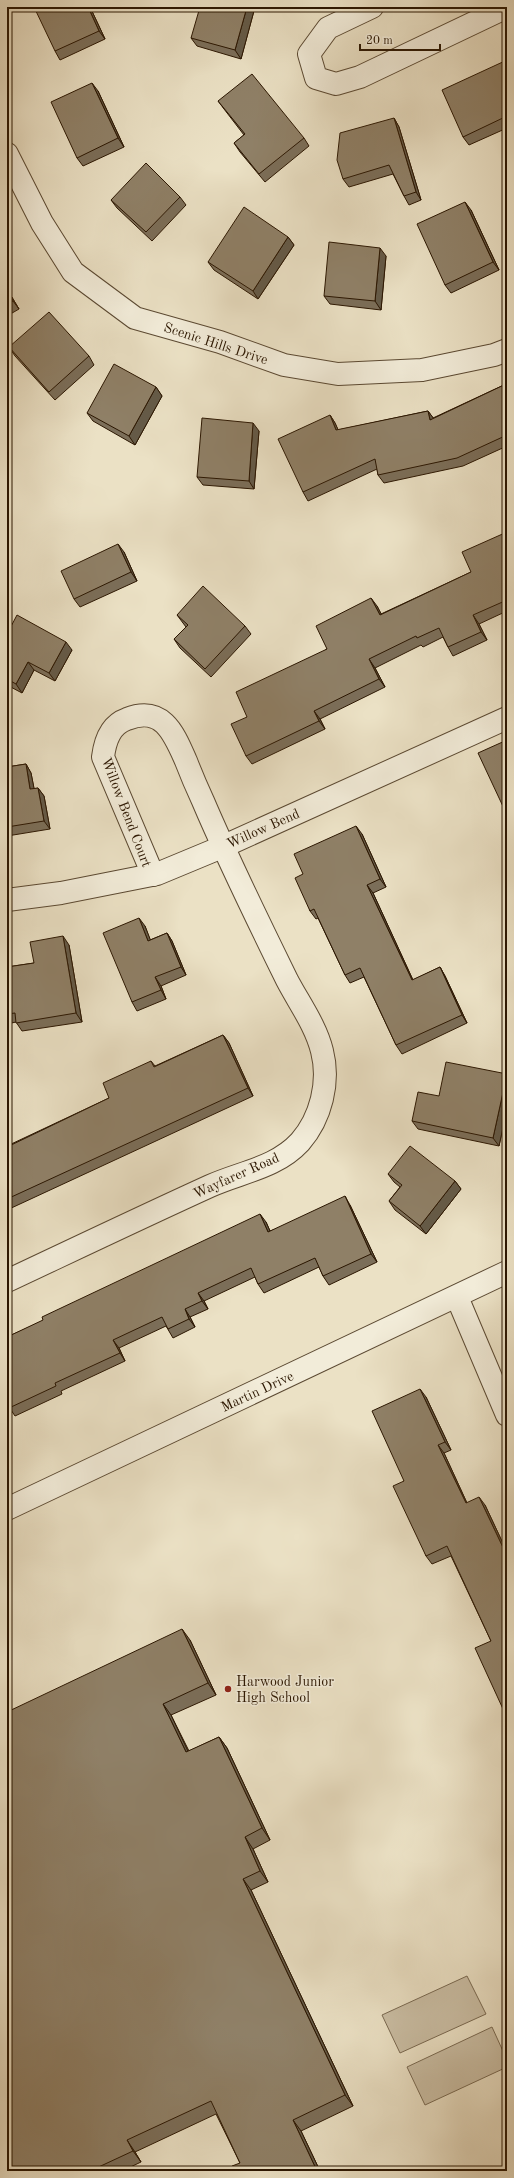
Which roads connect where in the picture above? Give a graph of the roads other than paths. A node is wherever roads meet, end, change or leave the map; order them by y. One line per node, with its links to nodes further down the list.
1 (372, 7): 2 (street)
2 (507, 7)
3 (7, 154): 4 (street, Scenic Hills Drive)
4 (507, 350)
5 (507, 718): 6 (street, Willow Bend)
6 (222, 847): 7 (street, Willow Bend); 7 (street, Willow Bend Court); 10 (street, Wayfarer Road)
7 (152, 875): 8 (street, Willow Bend)
8 (7, 900)
9 (507, 1272): 11 (street, Martin Drive)
10 (7, 1281)
11 (457, 1297): 12 (street); 13 (street, Martin Drive)
12 (507, 1415)
13 (7, 1509)

